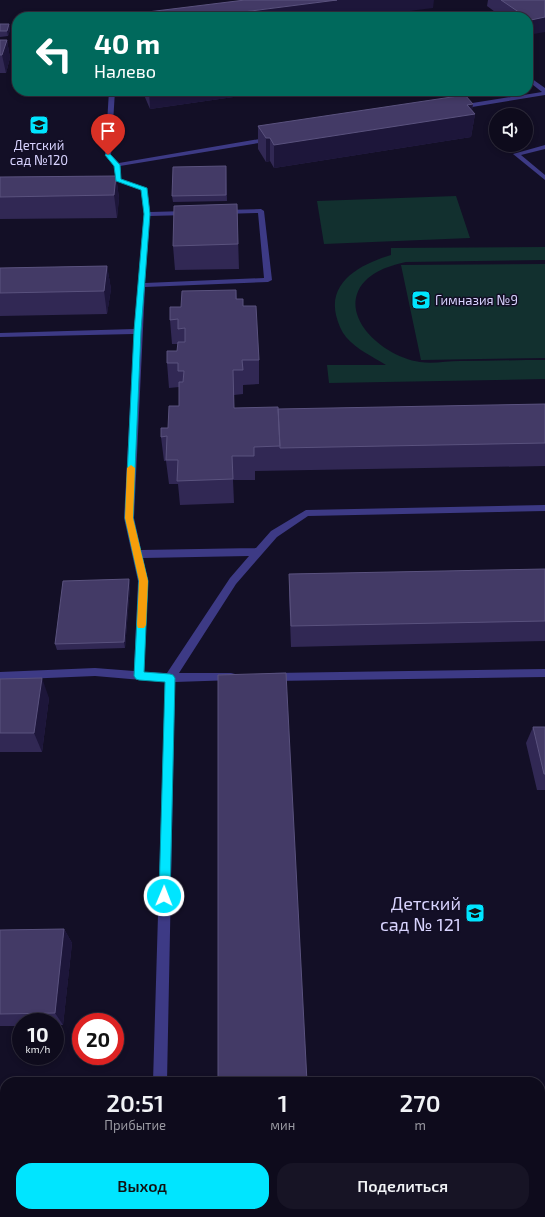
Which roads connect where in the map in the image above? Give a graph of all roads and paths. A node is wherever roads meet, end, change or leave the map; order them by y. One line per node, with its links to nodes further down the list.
1 (533, 82): 2 (lane)
2 (545, 92): 3 (lane)
3 (533, 94)
4 (112, 96): 9 (lane)
5 (523, 96): 6 (lane)
6 (452, 109)
7 (280, 138): 9 (lane)
8 (545, 147): 10 (lane)
9 (117, 165): 13 (lane)
10 (545, 178)
11 (215, 212): 14 (lane)
12 (192, 213): 13 (lane)
13 (147, 214): 14 (lane)
14 (142, 285): 15 (lane)
15 (138, 331): 16 (lane); 19 (lane)
16 (0, 335)
17 (545, 508): 18 (lane)
18 (258, 552): 19 (lane); 25 (lane)
19 (137, 554): 22 (lane)
20 (545, 673): 24 (lane)
21 (0, 676): 22 (lane)
22 (139, 676): 25 (lane)
23 (240, 677): 25 (lane)
24 (264, 677)
25 (170, 678): 26 (lane)
26 (160, 1077)

